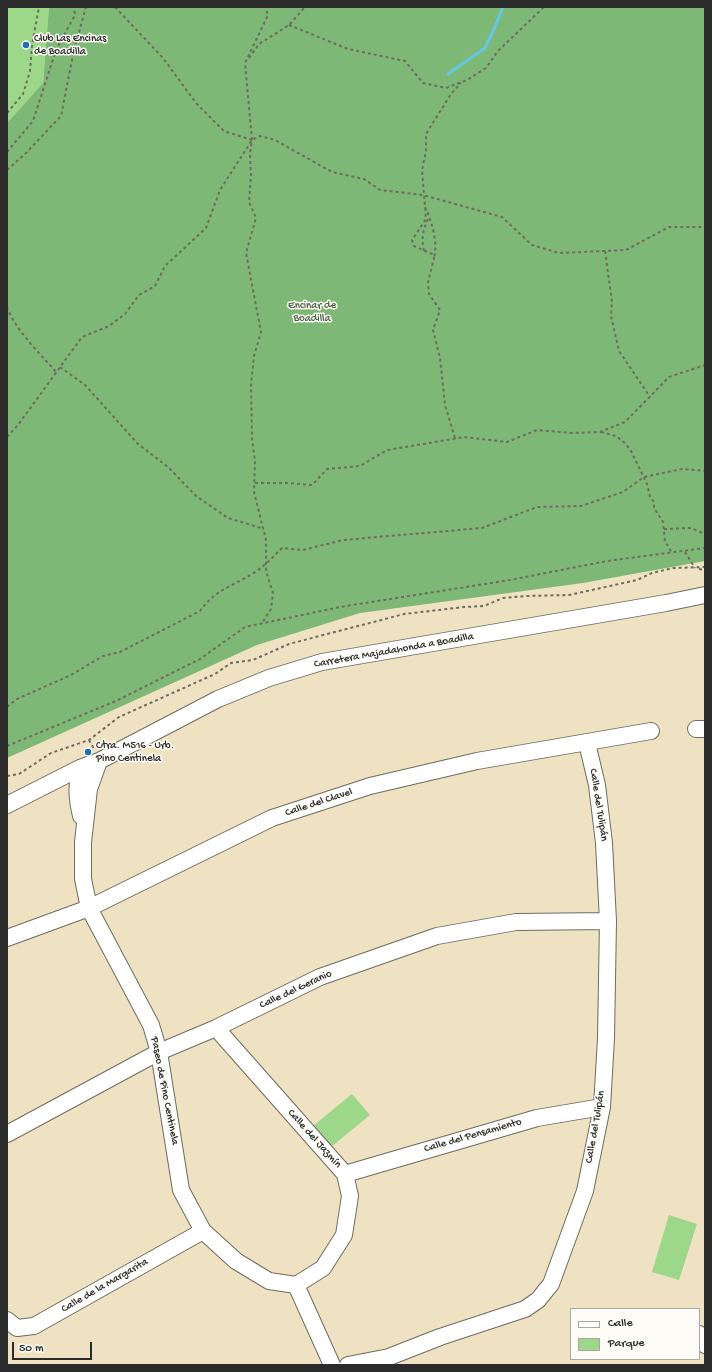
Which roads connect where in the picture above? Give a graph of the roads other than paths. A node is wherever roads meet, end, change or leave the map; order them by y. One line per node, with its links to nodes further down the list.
1 (705, 595): 3 (street, Carretera Majadahonda a Boadilla)
2 (705, 602): 3 (street, Carretera Majadahonda a Boadilla)
3 (666, 603): 6 (street, Carretera Majadahonda a Boadilla)
4 (651, 732): 5 (street, Calle del Clavel)
5 (587, 743): 12 (street, Calle del Clavel); 13 (street, Calle del Tulipán)
6 (96, 755): 7 (street, Carretera Majadahonda a Boadilla); 11 (street)
7 (80, 768): 8 (street, Carretera Majadahonda a Boadilla); 9 (street)
8 (35, 791): 9 (street); 10 (street, Carretera Majadahonda a Boadilla)
9 (77, 801): 11 (street)
10 (7, 805)
11 (84, 827): 12 (street, Paseo de Pino Centinela)
12 (89, 908): 14 (street, Calle del Clavel); 16 (street, Paseo de Pino Centinela)
13 (608, 921): 15 (street, Calle del Geranio); 17 (street, Calle del Tulipán)
14 (7, 938)
15 (216, 1028): 16 (street, Calle del Geranio); 19 (street, Calle del Jazmín)
16 (159, 1052): 18 (street, Calle del Geranio); 20 (street, Paseo de Pino Centinela)
17 (602, 1107): 19 (street, Calle del Pensamiento); 26 (street, Calle del Tulipán)
18 (7, 1134)
19 (345, 1174): 21 (street, Calle del Jazmín)
20 (203, 1230): 21 (street, Paseo de Pino Centinela); 22 (street, Calle de la Margarita)
21 (296, 1285): 25 (street)
22 (7, 1320)
23 (700, 1336): 24 (street)
24 (705, 1345)
25 (332, 1365)
26 (348, 1365)

